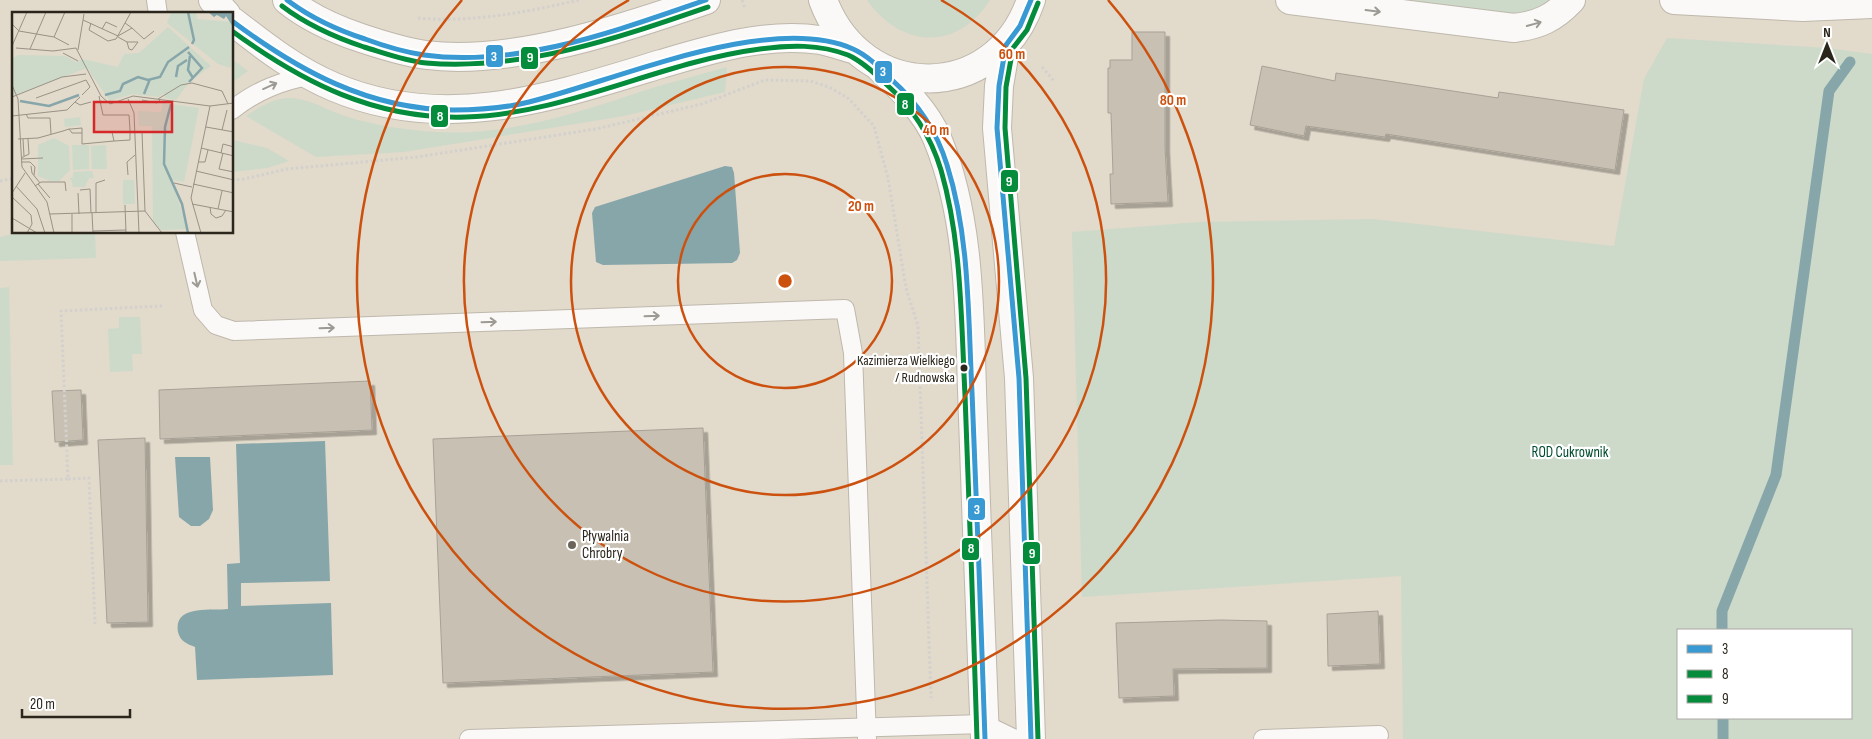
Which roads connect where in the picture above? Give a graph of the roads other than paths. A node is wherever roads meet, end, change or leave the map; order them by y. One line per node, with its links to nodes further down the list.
1 (213, 0): 11 (main road)
2 (287, 0): 3 (main road)
3 (706, 0)
4 (823, 0): 14 (main road)
5 (1053, 0): 10 (main road)
6 (1290, 0): 7 (main road, one-way to 7)
7 (1571, 0)
8 (1674, 0): 9 (main road)
9 (1872, 4)
10 (1028, 8): 13 (main road)
11 (224, 12)
12 (234, 23): 16 (main road)
13 (1006, 45): 15 (main road); 24 (main road)
14 (853, 49): 15 (main road); 16 (main road)
15 (880, 68): 19 (main road)
16 (312, 75): 17 (lane, one-way to 16)
17 (234, 109)
18 (185, 234): 20 (lane, one-way to 20)
19 (984, 731): 20 (lane); 23 (lane)
20 (867, 733): 22 (lane)
21 (1379, 734): 25 (lane)
22 (469, 739)
23 (1015, 739)
24 (1031, 739)
25 (1263, 739)

